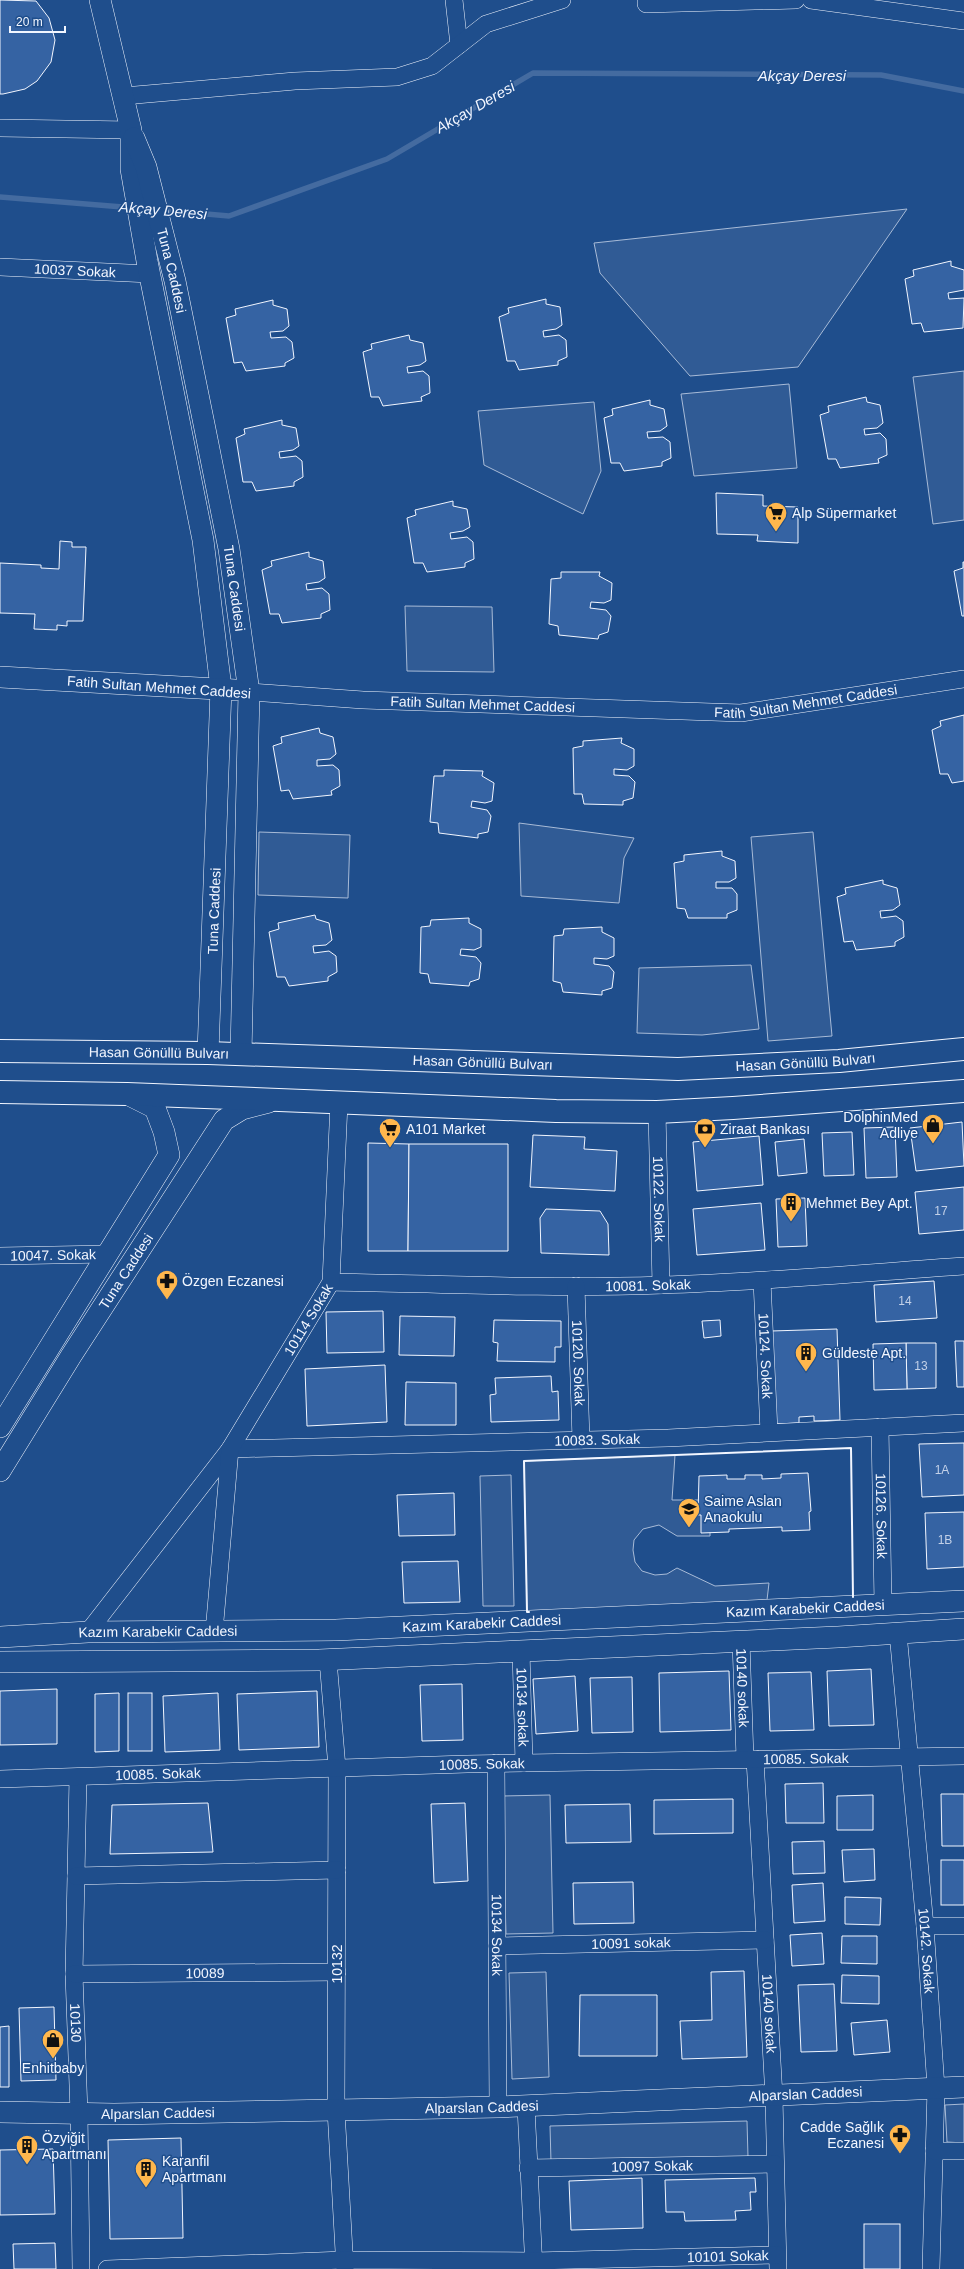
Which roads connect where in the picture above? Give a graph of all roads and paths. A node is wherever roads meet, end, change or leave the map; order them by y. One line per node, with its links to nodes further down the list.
1 (100, 0): 9 (street, Tuna Caddesi)
2 (454, 0): 8 (street)
3 (562, 0): 8 (street)
4 (646, 0): 5 (street)
5 (796, 0)
6 (811, 0): 7 (street)
7 (964, 21)
8 (459, 45): 9 (street)
9 (124, 96): 11 (street, Tuna Caddesi)
10 (0, 128): 11 (street)
11 (131, 130): 12 (street, Tuna Caddesi)
12 (138, 168): 14 (street, Tuna Caddesi); 18 (street, Tuna Caddesi)
13 (0, 267): 14 (street, 10037 Sokak)
14 (148, 267): 17 (street, Tuna Caddesi)
15 (0, 677): 17 (street, Fatih Sultan Mehmet Caddesi)
16 (964, 679): 18 (street, Fatih Sultan Mehmet Caddesi)
17 (221, 688): 18 (street, Fatih Sultan Mehmet Caddesi); 21 (street, Tuna Caddesi)
18 (249, 692): 22 (street, Tuna Caddesi)
19 (964, 1049): 22 (main road, Hasan Gönüllü Bulvarı)
20 (0, 1051): 21 (main road, Hasan Gönüllü Bulvarı)
21 (208, 1053): 22 (main road, Hasan Gönüllü Bulvarı)
22 (241, 1054)
23 (964, 1091): 28 (main road)
24 (0, 1092): 25 (main road)
25 (127, 1094): 26 (main road); 29 (street, Tuna Caddesi)
26 (276, 1100): 27 (main road); 42 (street, Tuna Caddesi)
27 (339, 1103): 28 (main road); 33 (street, 10114 Sokak)
28 (657, 1112): 34 (street, 10122. Sokak)
29 (107, 1254): 30 (street, 10047. Sokak); 37 (street, Tuna Caddesi)
30 (0, 1256)
31 (964, 1266): 32 (street, 10081. Sokak)
32 (762, 1281): 34 (street, 10081. Sokak); 39 (street, 10124. Sokak)
33 (331, 1282): 35 (street, 10081. Sokak); 41 (street, 10114 Sokak)
34 (661, 1285): 35 (street, 10081. Sokak)
35 (576, 1286): 40 (street, 10120. Sokak)
36 (964, 1423): 38 (street, 10083. Sokak)
37 (0, 1427)
38 (880, 1427): 39 (street, 10083. Sokak); 44 (street, 10126. Sokak)
39 (769, 1432): 40 (street, 10083. Sokak)
40 (581, 1440): 41 (street, 10083. Sokak)
41 (230, 1449): 46 (street, 10114 Sokak); 47 (street, 10114 Sokak)
42 (0, 1471)
43 (964, 1601): 44 (street, Kazım Karabekir Caddesi)
44 (883, 1604): 47 (street, Kazım Karabekir Caddesi)
45 (964, 1629): 48 (street, Kazım Karabekir Caddesi)
46 (88, 1632): 47 (street, Kazım Karabekir Caddesi); 49 (street, Kazım Karabekir Caddesi)
47 (214, 1632)
48 (898, 1633): 50 (street, Kazım Karabekir Caddesi); 55 (street, 10142. Sokak)
49 (5, 1636)
50 (741, 1641): 51 (street, Kazım Karabekir Caddesi); 56 (street, 10140 sokak)
51 (521, 1650): 52 (street, Kazım Karabekir Caddesi); 58 (street, 10134 sokak)
52 (328, 1660): 53 (street, Kazım Karabekir Caddesi); 59 (street, 10132)
53 (0, 1662)
54 (964, 1756): 55 (street, 10085. Sokak)
55 (910, 1757): 56 (street, 10085. Sokak); 64 (street, 10142. Sokak)
56 (750, 1759): 58 (street, 10085. Sokak); 66 (street, 10140 sokak)
57 (496, 1763): 58 (street, 10085. Sokak); 59 (street, 10085. Sokak); 67 (street, 10134 Sokak)
58 (524, 1763)
59 (337, 1768): 60 (street, 10085. Sokak); 62 (street, 10132)
60 (78, 1777): 61 (street, 10085. Sokak); 63 (street, 10130)
61 (0, 1779)
62 (337, 1870): 63 (street); 68 (street, 10132)
63 (76, 1876): 69 (street, 10130)
64 (926, 1926): 65 (street); 71 (street, 10142. Sokak)
65 (964, 1926)
66 (765, 1940): 67 (street, 10091 sokak); 72 (street, 10140 sokak)
67 (497, 1946): 73 (street, 10134 Sokak)
68 (337, 1972): 69 (street, 10089); 75 (street, 10132)
69 (74, 1974): 77 (street, 10130)
70 (964, 2087): 71 (street, Alparslan Caddesi)
71 (936, 2088): 72 (street, Alparslan Caddesi); 78 (street, 10142. Sokak)
72 (774, 2097): 74 (street, Alparslan Caddesi); 80 (street, 10140 sokak)
73 (498, 2107): 74 (street, Alparslan Caddesi); 75 (street, Alparslan Caddesi)
74 (526, 2107): 81 (street)
75 (336, 2110): 77 (street, Alparslan Caddesi); 83 (street, 10132)
76 (0, 2112): 77 (street, Alparslan Caddesi)
77 (79, 2113): 86 (street, 10130)
78 (934, 2151): 79 (street); 88 (street, 10142. Sokak)
79 (964, 2151)
80 (775, 2164): 81 (street, 10097 Sokak); 82 (street, 10140 sokak)
81 (528, 2168): 85 (street)
82 (778, 2262): 84 (street, 10101 Sokak)
83 (344, 2264): 85 (street, 10101 Sokak); 87 (street, 10101 Sokak)
84 (650, 2264): 85 (street, 10101 Sokak)
85 (534, 2265)
86 (81, 2269)
87 (107, 2269)
88 (931, 2269)

